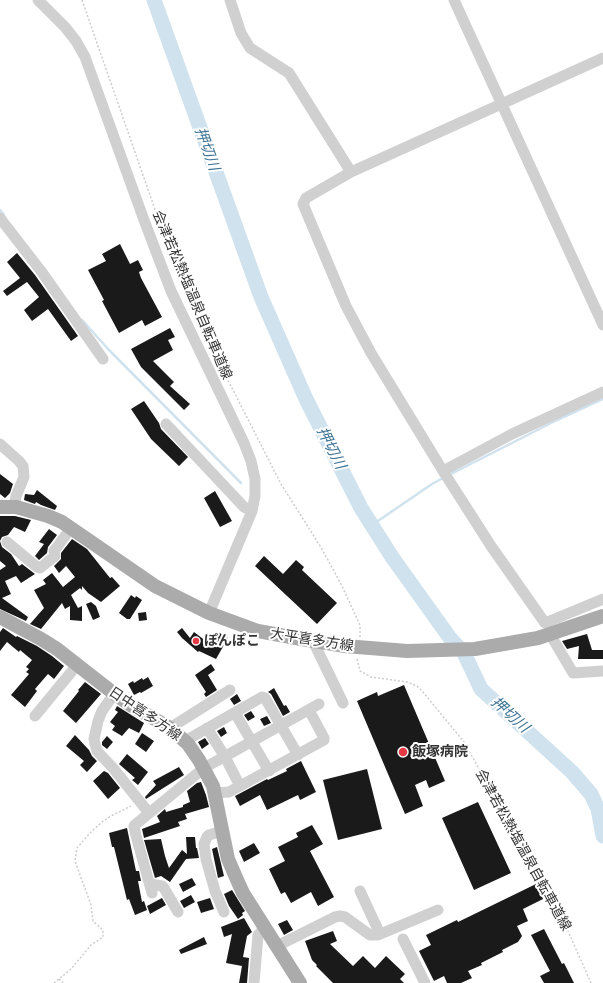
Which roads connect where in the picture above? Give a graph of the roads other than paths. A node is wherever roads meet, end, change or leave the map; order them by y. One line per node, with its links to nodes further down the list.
1 (38, 0): 16 (street)
2 (230, 0): 6 (street)
3 (454, 0): 5 (street)
4 (603, 58): 5 (street)
5 (501, 103): 6 (street); 8 (street)
6 (351, 172): 13 (street)
7 (0, 218): 9 (street)
8 (603, 325)
9 (103, 359)
10 (603, 392): 13 (street)
11 (166, 424): 16 (street)
12 (0, 444): 15 (street)
13 (443, 471): 19 (street)
14 (0, 507): 15 (main road, 大平喜多方線)
15 (16, 507): 17 (main road, 大平喜多方線)
16 (252, 512): 20 (street)
17 (71, 528): 18 (street); 20 (main road, 大平喜多方線)
18 (7, 542)
19 (603, 599)
20 (209, 613): 24 (main road, 大平喜多方線)
21 (603, 616): 23 (main road, 大平喜多方線)
22 (0, 617): 25 (main road, 日中喜多方線)
23 (544, 636): 24 (main road, 大平喜多方線); 26 (street)
24 (313, 641): 29 (street)
25 (77, 665): 28 (main road, 日中喜多方線); 33 (street)
26 (603, 671)
27 (230, 690): 35 (street)
28 (114, 694): 35 (main road, 日中喜多方線); 45 (street)
29 (343, 703)
30 (319, 704): 31 (street)
31 (309, 710): 34 (street); 39 (street)
32 (235, 712): 34 (street); 36 (street); 38 (street)
33 (35, 716)
34 (281, 726): 38 (street); 39 (street)
35 (170, 728): 37 (main road, 日中喜多方線)
36 (207, 728): 37 (street); 40 (street)
37 (185, 741): 41 (main road, 日中喜多方線)
38 (253, 742): 40 (street); 42 (street)
39 (298, 755): 42 (street)
40 (225, 757): 41 (street); 43 (street)
41 (204, 768): 44 (main road, 日中喜多方線); 45 (street)
42 (269, 771): 43 (street)
43 (240, 786): 44 (street)
44 (214, 793): 46 (main road, 日中喜多方線)
45 (149, 813): 49 (street)
46 (222, 831): 50 (street); 51 (main road, 日中喜多方線)
47 (360, 891): 52 (street)
48 (438, 910): 52 (street)
49 (178, 912)
50 (224, 912)
51 (265, 927): 54 (main road, 日中喜多方線); 55 (street)
52 (380, 934): 54 (street)
53 (403, 939): 57 (street)
54 (277, 946): 56 (main road, 日中喜多方線)
55 (254, 983)
56 (300, 983)
57 (425, 983)

